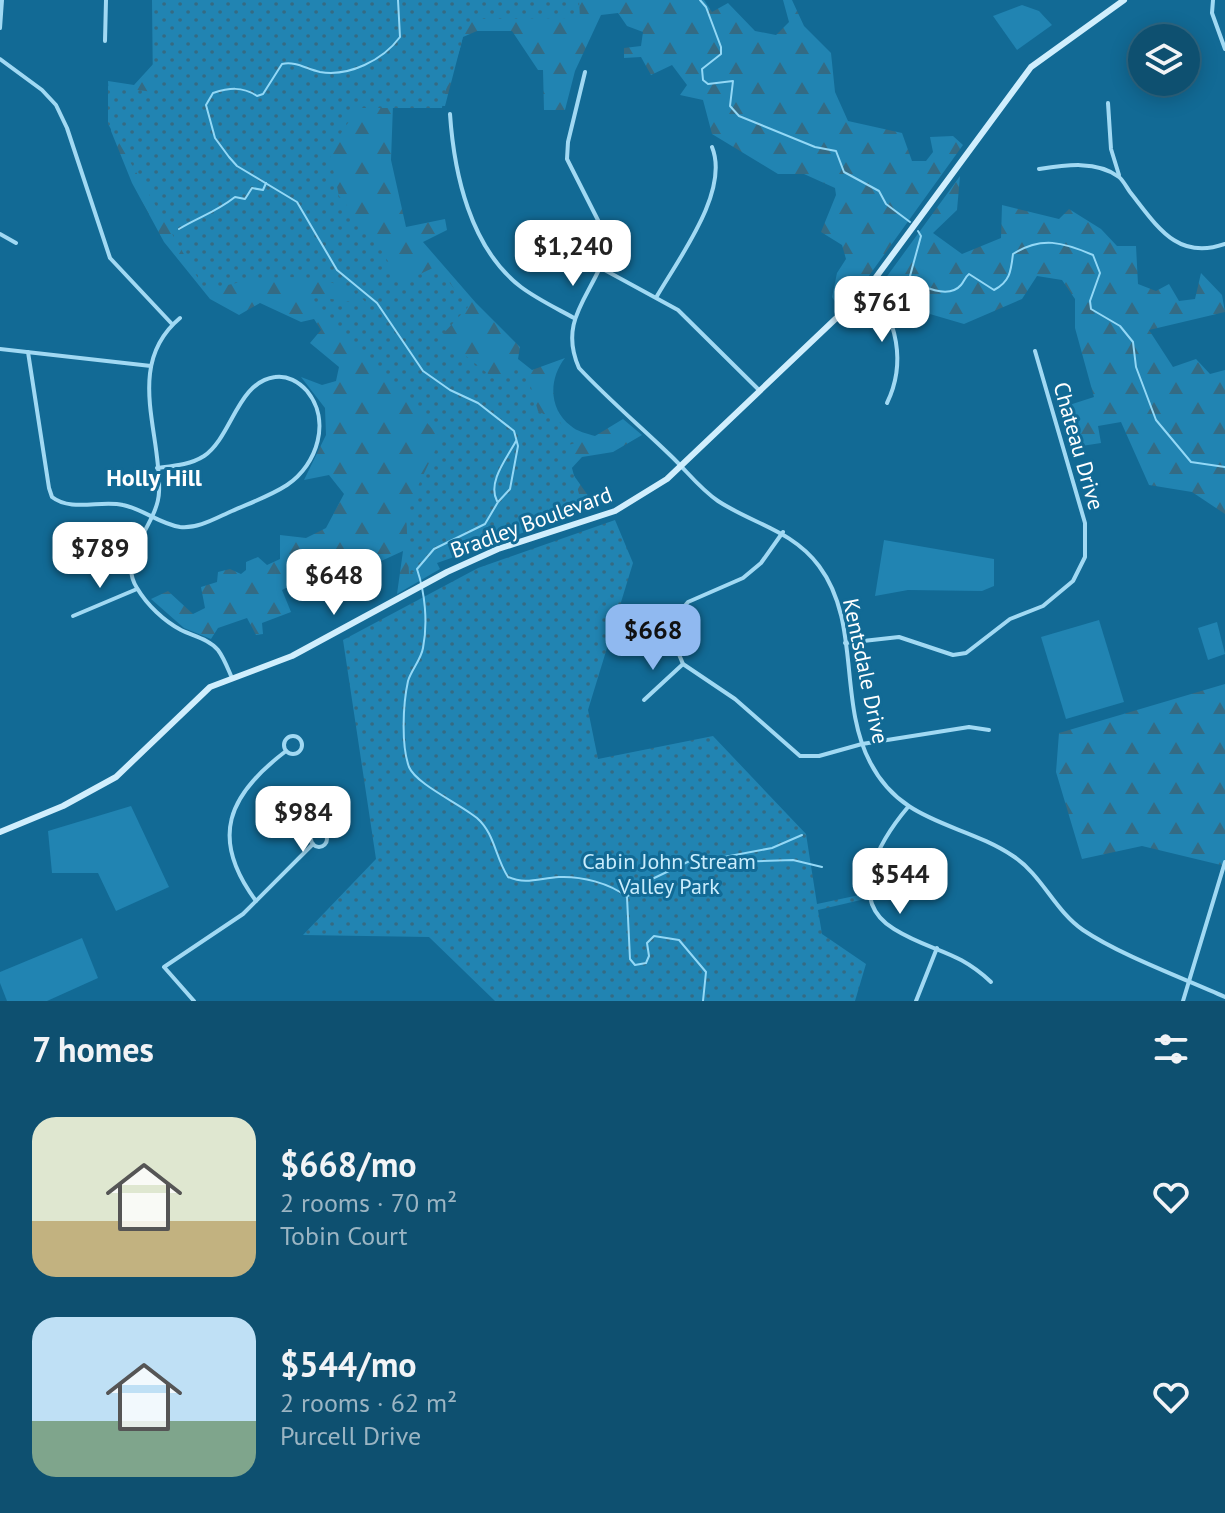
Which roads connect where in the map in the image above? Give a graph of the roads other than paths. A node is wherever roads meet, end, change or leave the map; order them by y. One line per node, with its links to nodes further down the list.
1 (2, 0): 5 (street)
2 (106, 0): 6 (street)
3 (1124, 0): 19 (main road, Bradley Boulevard)
4 (1213, 0): 7 (street)
5 (0, 28)
6 (105, 41)
7 (1225, 49)
8 (0, 59): 23 (street)
9 (585, 72): 18 (street)
10 (1108, 103): 14 (street)
11 (450, 114): 22 (street)
12 (712, 147): 20 (street)
13 (1039, 169): 14 (street)
14 (1120, 177): 17 (street)
15 (0, 234): 16 (street)
16 (16, 243)
17 (1225, 244)
18 (601, 268): 20 (street); 22 (street)
19 (868, 288): 28 (main road, Bradley Boulevard); 29 (street)
20 (657, 296): 28 (street)
21 (180, 318): 23 (street)
22 (574, 318): 30 (street, Kentsdale Drive)
23 (172, 324): 27 (street)
24 (0, 349): 26 (street)
25 (1035, 351): 36 (street, Chateau Drive)
26 (28, 352): 27 (street); 32 (street)
27 (151, 366): 31 (street)
28 (760, 391): 30 (main road, Bradley Boulevard)
29 (887, 403)
30 (681, 467): 33 (street, Kentsdale Drive); 38 (main road, Bradley Boulevard)
31 (157, 468): 32 (street); 32 (street)
32 (153, 517): 34 (street)
33 (783, 532): 36 (street, Kentsdale Drive); 37 (street)
34 (137, 589): 35 (street); 38 (street)
35 (73, 616)
36 (845, 643): 41 (street, Kentsdale Drive)
37 (683, 664): 39 (street); 41 (street)
38 (232, 678): 44 (main road, Bradley Boulevard)
39 (644, 700)
40 (989, 730): 41 (street)
41 (862, 744): 43 (street, Kentsdale Drive)
42 (286, 751): 42 (street); 47 (street)
43 (908, 807): 48 (street); 49 (street, Kentsdale Drive)
44 (0, 832)
45 (313, 844): 47 (street)
46 (1225, 862): 49 (street)
47 (256, 901): 52 (street)
48 (937, 948): 50 (street); 53 (street)
49 (1191, 981): 51 (street, Kentsdale Drive); 54 (street)
50 (991, 982)
51 (1225, 997)
52 (194, 1001)
53 (916, 1001)
54 (1183, 1001)

